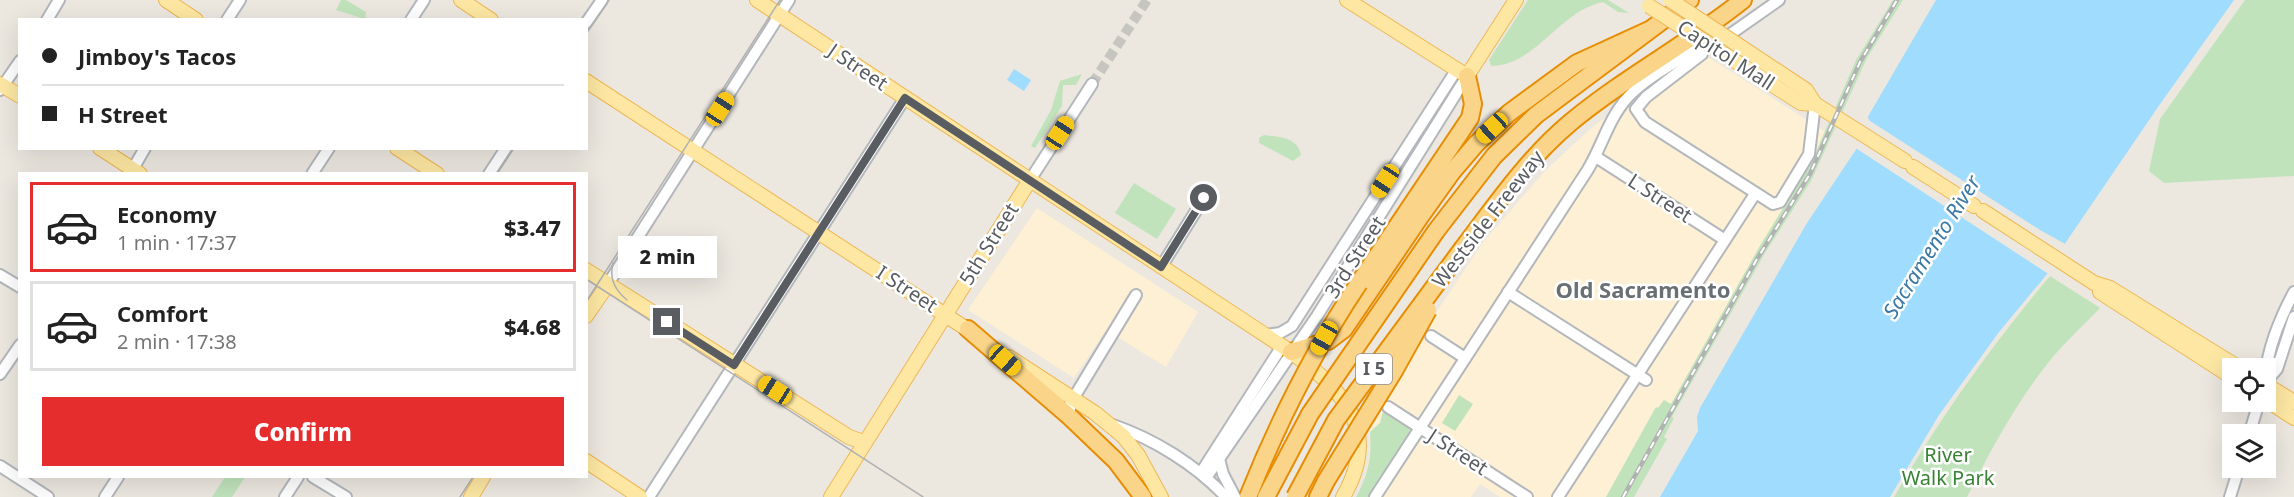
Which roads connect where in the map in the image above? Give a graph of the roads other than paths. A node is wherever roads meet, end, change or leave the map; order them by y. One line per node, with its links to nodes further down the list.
1 (59, 0): 17 (street)
2 (166, 0): 18 (main road)
3 (240, 0): 19 (street)
4 (424, 0): 20 (street)
5 (461, 0): 21 (main road)
6 (602, 0): 22 (street)
7 (757, 0): 16 (main road, J Street)
8 (789, 0): 16 (street)
9 (1347, 0): 27 (main road)
10 (1516, 0): 27 (main road, 3rd Street)
11 (1670, 0): 24 (main road, Capitol Mall, bridge)
12 (1690, 0): 23 (highway, Westside Freeway / I 5)
13 (1743, 0): 50 (highway, Westside Freeway / I 5)
14 (1779, 0): 46 (street)
15 (1644, 3): 25 (main road, Capitol Mall, bridge)
16 (779, 15): 32 (main road, J Street); 39 (street)
17 (48, 18)
18 (193, 18)
19 (228, 18)
20 (412, 18)
21 (488, 18)
22 (588, 20)
23 (1648, 30): 67 (highway); 110 (highway, Westside Freeway / I 5, bridge)
24 (1720, 33): 25 (street, bridge); 33 (main road, Capitol Mall, bridge)
25 (1707, 43): 33 (main road, Capitol Mall, bridge); 40 (street)
26 (18, 64): 30 (street)
27 (1462, 73): 64 (street, 3rd Street); 67 (street, 3rd Street); 109 (highway, bridge)
28 (588, 82): 39 (main road, I Street)
29 (1092, 84): 45 (street, 5th Street)
30 (1, 87): 31 (main road)
31 (18, 95)
32 (905, 98): 45 (main road, J Street); 48 (street)
33 (1815, 104): 46 (street); 54 (main road, Capitol Mall)
34 (103, 150): 41 (main road)
35 (145, 150): 41 (street)
36 (328, 150): 42 (street)
37 (401, 150): 43 (main road)
38 (505, 150): 44 (street)
39 (693, 150): 48 (main road, I Street); 55 (street)
40 (1596, 157): 49 (street, L Street); 57 (street)
41 (134, 172)
42 (313, 172)
43 (434, 172)
44 (490, 172)
45 (1030, 180): 51 (main road, J Street); 61 (main road, 5th Street)
46 (1755, 194): 49 (street)
47 (1204, 198): 51 (street)
48 (820, 232): 61 (main road, I Street); 71 (street)
49 (1725, 240): 75 (street)
50 (1463, 248): 111 (highway, Westside Freeway / I 5, bridge); 112 (highway, bridge)
51 (1161, 267): 64 (main road, J Street)
52 (588, 271): 55 (main road)
53 (0, 275): 56 (street)
54 (2088, 279): 69 (main road); 73 (main road)
55 (608, 284): 60 (main road); 71 (main road)
56 (18, 286)
57 (1508, 292): 68 (street); 75 (street)
58 (2294, 292): 70 (street)
59 (1136, 295): 77 (street)
60 (588, 313)
61 (945, 315): 63 (main road, I Street); 85 (main road, 5th Street)
62 (2294, 317): 72 (street)
63 (968, 329): 77 (main road, I Street); 81 (highway)
64 (1266, 335): 67 (main road, J Street)
65 (1431, 336): 68 (street)
66 (18, 348): 74 (street)
67 (1286, 349): 86 (street, 3rd Street); 89 (street, 3rd Street); 113 (main road, J Street)
68 (1465, 358): 84 (street)
69 (2223, 358)
70 (2269, 358)
71 (734, 365): 85 (main road); 103 (street)
72 (2276, 370)
73 (2222, 371)
74 (0, 374)
75 (1641, 378): 116 (street)
76 (2276, 390): 78 (main road)
77 (1073, 399): 81 (street); 83 (main road, I Street)
78 (2294, 402)
79 (2276, 406): 82 (main road)
80 (1388, 407): 84 (street, J Street)
81 (1070, 417): 105 (highway)
82 (2294, 418)
83 (1110, 424): 89 (street, I Street); 106 (main road)
84 (1420, 427): 114 (street); 115 (street, J Street)
85 (864, 442): 104 (main road, 5th Street)
86 (1219, 459): 89 (street, 3rd Street); 108 (street)
87 (588, 462): 102 (main road)
88 (0, 466): 90 (street)
89 (1203, 476): 107 (street, I Street)
90 (18, 478)
91 (19, 478): 97 (street)
92 (117, 478): 98 (street)
93 (297, 478): 99 (street)
94 (315, 478): 100 (street)
95 (482, 478): 101 (main road)
96 (2236, 478): 117 (street)
97 (48, 497)
98 (105, 497)
99 (285, 497)
100 (346, 497)
101 (471, 497)
102 (640, 497)
103 (650, 497)
104 (831, 497)
105 (1143, 497)
106 (1161, 497)
107 (1226, 497)
108 (1235, 497)
109 (1248, 497)
110 (1266, 497)
111 (1295, 497)
112 (1318, 497)
113 (1342, 497)
114 (1375, 497)
115 (1527, 497)
116 (1558, 497)
117 (2230, 497)

